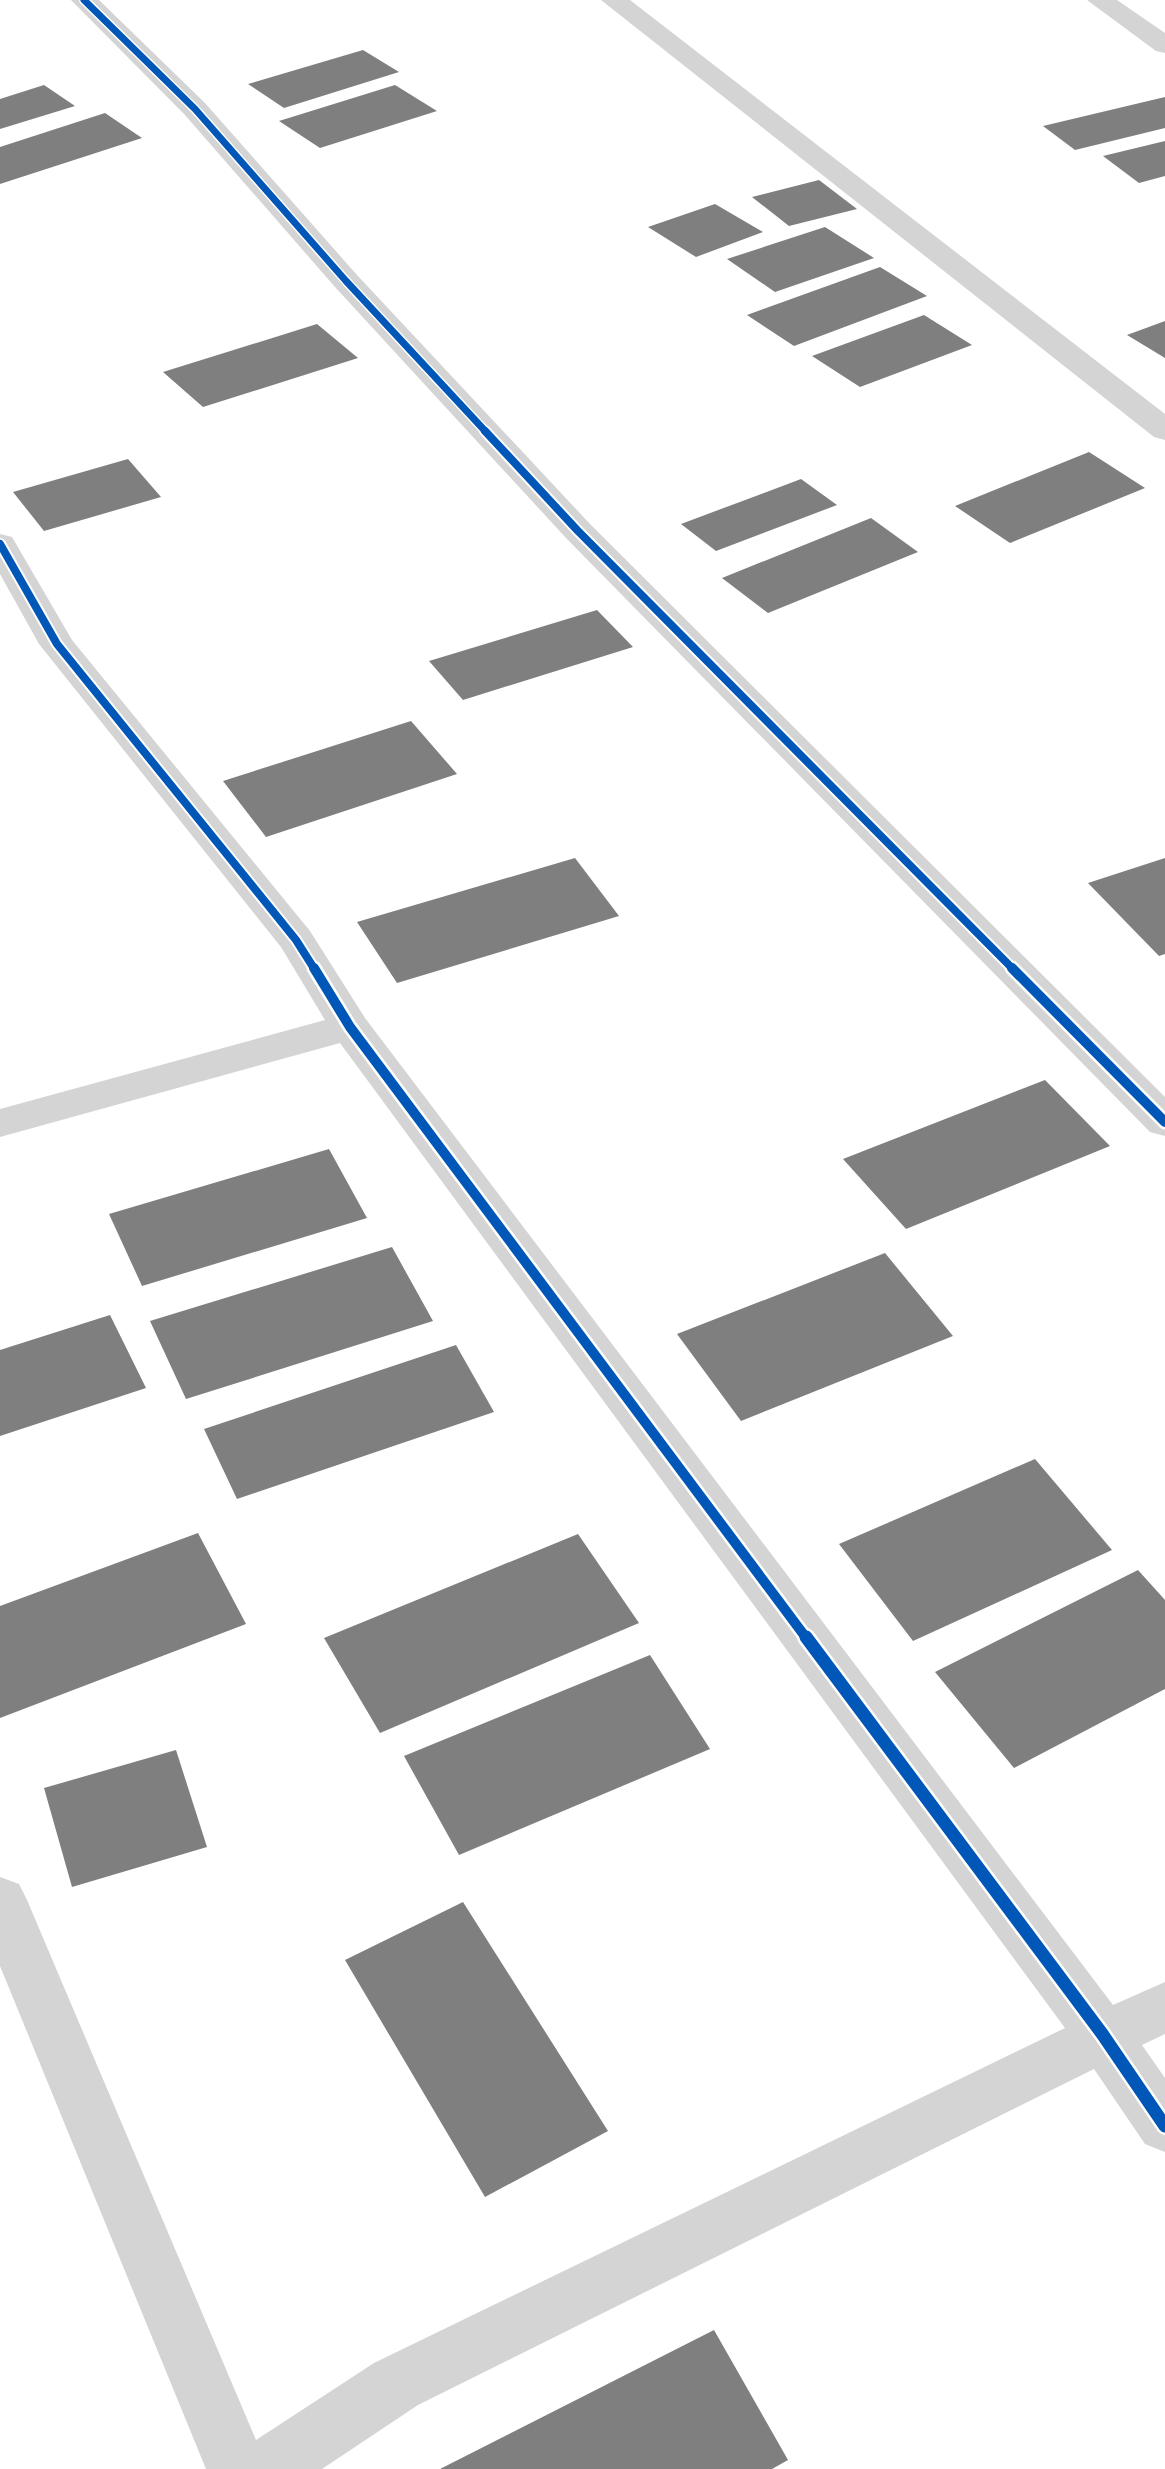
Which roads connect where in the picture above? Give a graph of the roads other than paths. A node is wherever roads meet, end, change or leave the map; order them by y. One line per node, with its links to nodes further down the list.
1 (84, 0): 8 (street)
2 (614, 0): 5 (street)
3 (1100, 0): 4 (street)
4 (1165, 45)
5 (1165, 430)
6 (0, 544): 7 (street)
7 (350, 1027): 9 (street); 12 (street)
8 (1165, 1122)
9 (0, 1123)
10 (0, 1900): 14 (street)
11 (1165, 2007): 12 (street)
12 (1103, 2035): 13 (street); 15 (street)
13 (1165, 2126)
14 (237, 2469)
15 (267, 2469)

